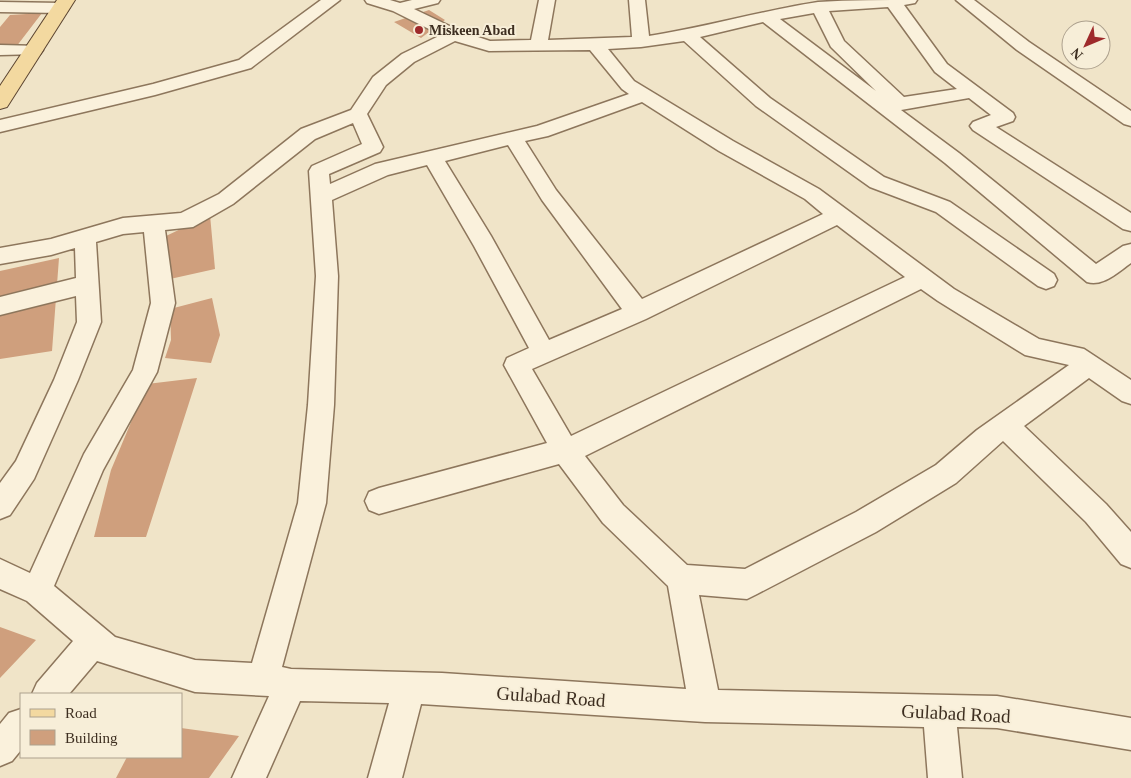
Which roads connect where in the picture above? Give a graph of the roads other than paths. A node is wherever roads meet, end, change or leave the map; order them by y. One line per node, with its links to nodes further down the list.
1 (332, 0): 26 (street)
2 (373, 0): 12 (street)
3 (432, 0): 12 (street)
4 (547, 0): 17 (street)
5 (637, 0): 16 (street)
6 (964, 0): 25 (street)
7 (901, 1): 8 (street); 21 (street)
8 (862, 2): 11 (street)
9 (64, 4): 10 (street); 20 (main road)
10 (0, 7)
11 (819, 7): 13 (street); 21 (street)
12 (399, 8): 14 (street)
13 (765, 16): 15 (street); 34 (street)
14 (454, 35): 17 (street); 24 (street)
15 (688, 35): 16 (street); 37 (street)
16 (641, 42): 18 (street)
17 (539, 44): 18 (street)
18 (595, 45): 22 (street)
19 (0, 50): 20 (street)
20 (34, 50): 23 (main road)
21 (973, 92): 31 (street)
22 (644, 95): 27 (street); 30 (street)
23 (0, 102)
24 (358, 114): 29 (street); 32 (street)
25 (1131, 120)
26 (0, 126)
27 (513, 137): 28 (street); 40 (street)
28 (432, 156): 29 (street); 41 (street)
29 (321, 196): 53 (street)
30 (839, 215): 36 (street); 40 (street)
31 (1131, 223)
32 (154, 224): 33 (street); 51 (street)
33 (85, 237): 35 (street); 38 (street)
34 (1131, 252)
35 (0, 256)
36 (923, 278): 42 (street); 45 (street)
37 (1046, 280)
38 (87, 284): 39 (street); 47 (street)
39 (0, 306)
40 (638, 312): 41 (street)
41 (544, 353): 45 (street)
42 (1089, 365): 43 (street); 44 (street)
43 (1131, 393)
44 (1005, 425): 48 (street); 50 (street)
45 (565, 450): 46 (street); 50 (street)
46 (379, 501)
47 (0, 506)
48 (1131, 554)
49 (0, 574): 51 (street, Gulabad Road)
50 (681, 579): 56 (street)
51 (37, 591): 52 (street, Gulabad Road)
52 (94, 640): 53 (street, Gulabad Road); 55 (street)
53 (277, 682): 54 (street, Gulabad Road); 61 (street)
54 (409, 688): 56 (street, Gulabad Road); 62 (street)
55 (49, 693)
56 (705, 706): 57 (street, Gulabad Road)
57 (939, 711): 59 (street, Gulabad Road); 63 (street)
58 (20, 726): 60 (street)
59 (1131, 734)
60 (0, 749)
61 (249, 778)
62 (385, 778)
63 (945, 778)

